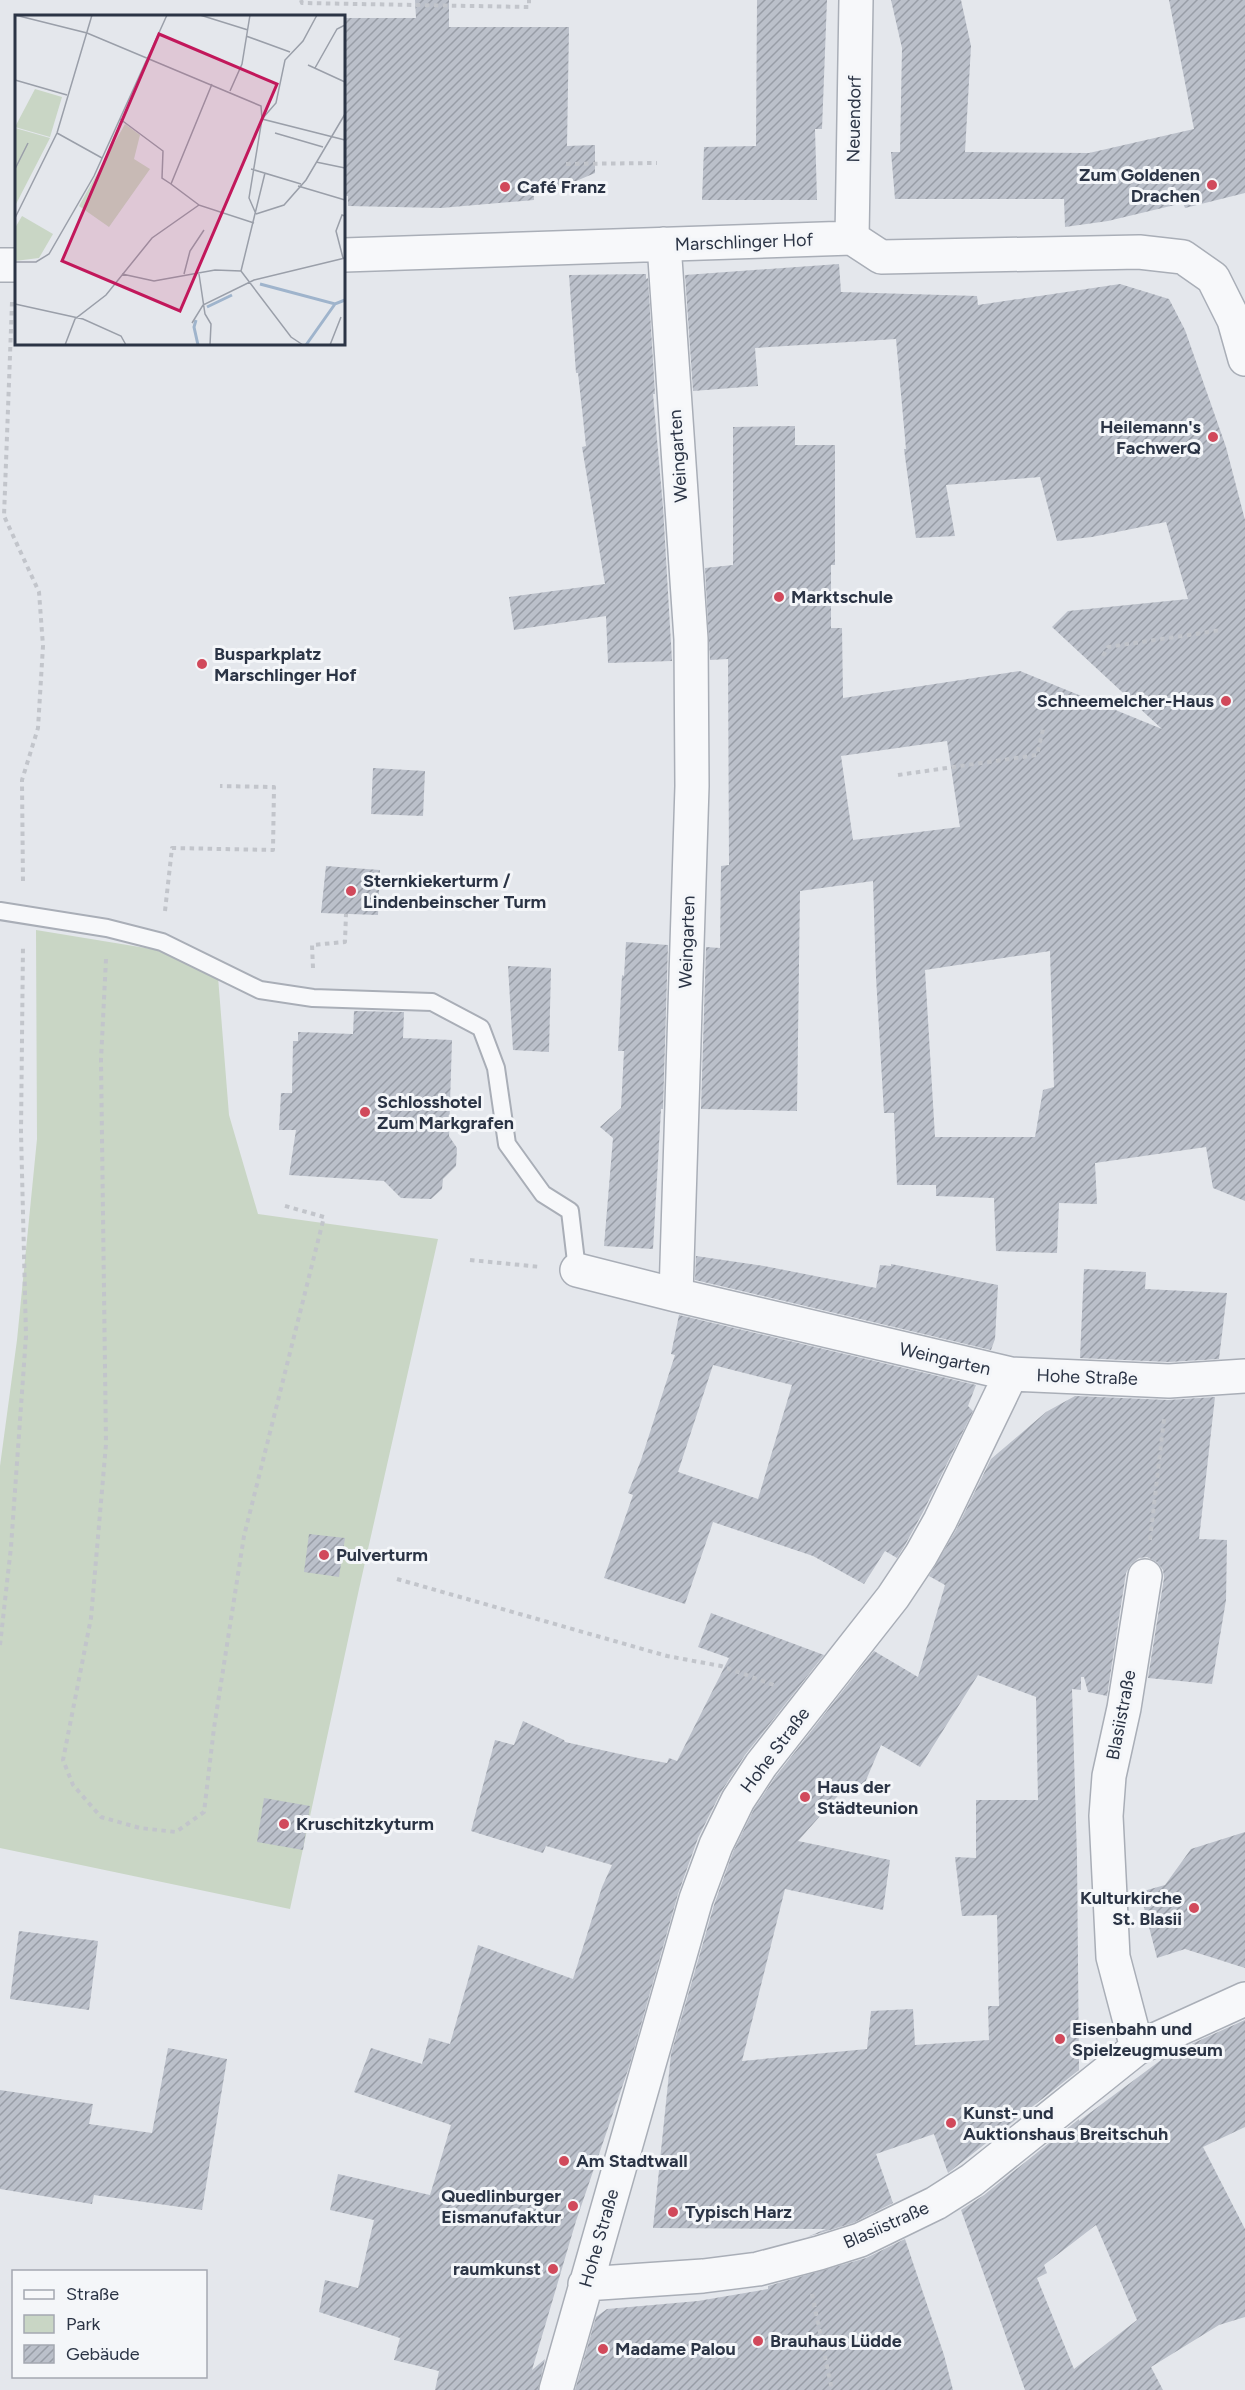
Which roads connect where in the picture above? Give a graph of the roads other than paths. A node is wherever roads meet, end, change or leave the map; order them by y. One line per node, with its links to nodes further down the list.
1 (856, 0): 2 (street, Neuendorf)
2 (852, 238): 3 (street, Marschlinger Hof); 5 (street)
3 (664, 244): 4 (street, Marschlinger Hof); 8 (street, Weingarten)
4 (345, 255)
5 (1245, 359)
6 (0, 911): 7 (lane)
7 (577, 1270): 8 (street)
8 (676, 1295): 9 (street, Weingarten)
9 (1011, 1374): 10 (street, Hohe Straße); 14 (street, Hohe Straße)
10 (1245, 1376)
11 (1145, 1576): 13 (street, Blasiistraße)
12 (1245, 2000): 13 (street, Blasiistraße)
13 (1137, 2048): 14 (street, Blasiistraße)
14 (585, 2284): 15 (street, Hohe Straße)
15 (556, 2390)

